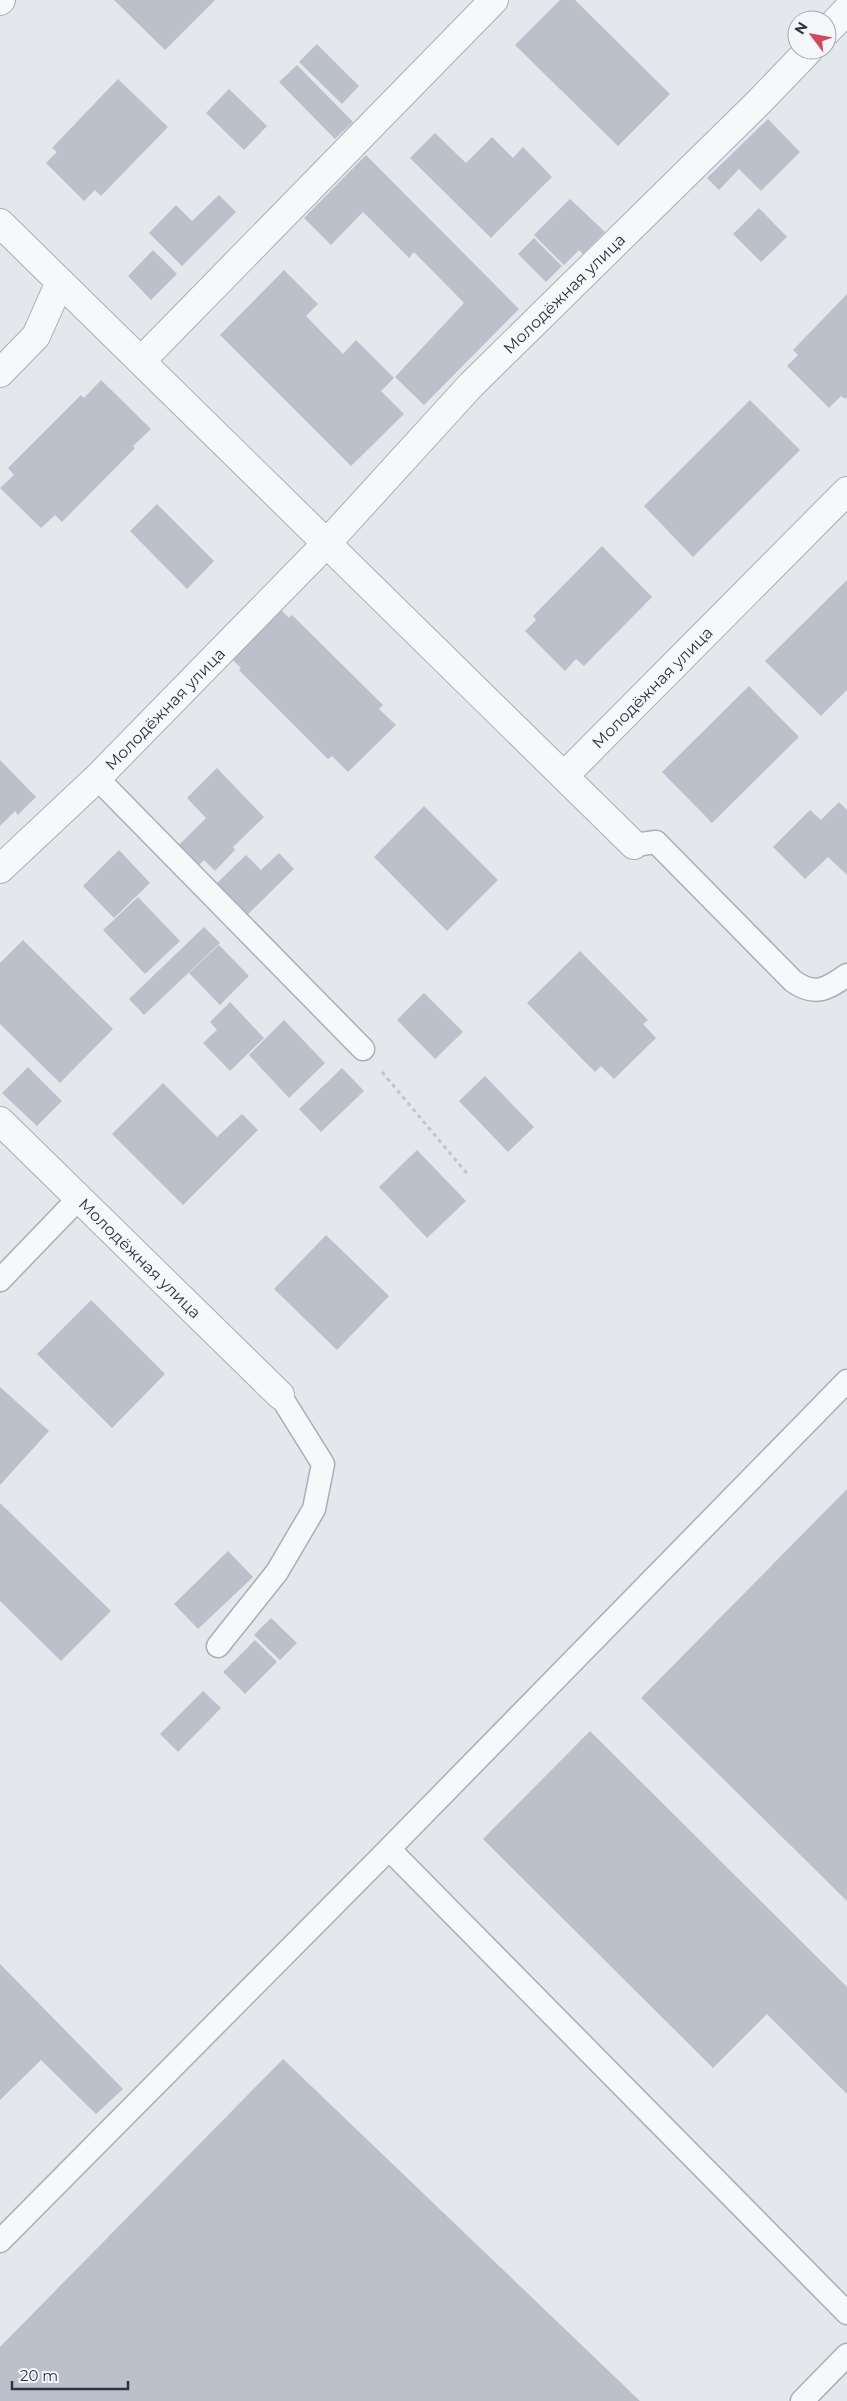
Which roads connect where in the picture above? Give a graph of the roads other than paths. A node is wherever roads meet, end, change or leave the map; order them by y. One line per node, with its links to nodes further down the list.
1 (494, 0): 7 (street)
2 (847, 10): 3 (street)
3 (837, 20)
4 (799, 60): 10 (street, Молодёжная улица)
5 (0, 223): 6 (street)
6 (60, 282): 7 (street); 8 (street)
7 (141, 361): 10 (street)
8 (0, 373)
9 (847, 491): 11 (street, Молодёжная улица)
10 (326, 544): 11 (street); 12 (street, Молодёжная улица)
11 (564, 776): 13 (street)
12 (96, 778): 14 (street, Молодёжная улица); 16 (lane)
13 (634, 845): 15 (lane)
14 (0, 869)
15 (847, 975)
16 (363, 1049)
17 (0, 1121): 18 (street, Молодёжная улица)
18 (80, 1198): 19 (lane); 21 (street, Молодёжная улица)
19 (0, 1280)
20 (847, 1381): 23 (lane)
21 (280, 1395): 22 (lane)
22 (218, 1646)
23 (389, 1849): 24 (lane); 25 (lane)
24 (0, 2241)
25 (847, 2313)
26 (847, 2355): 27 (lane)
27 (802, 2401)

